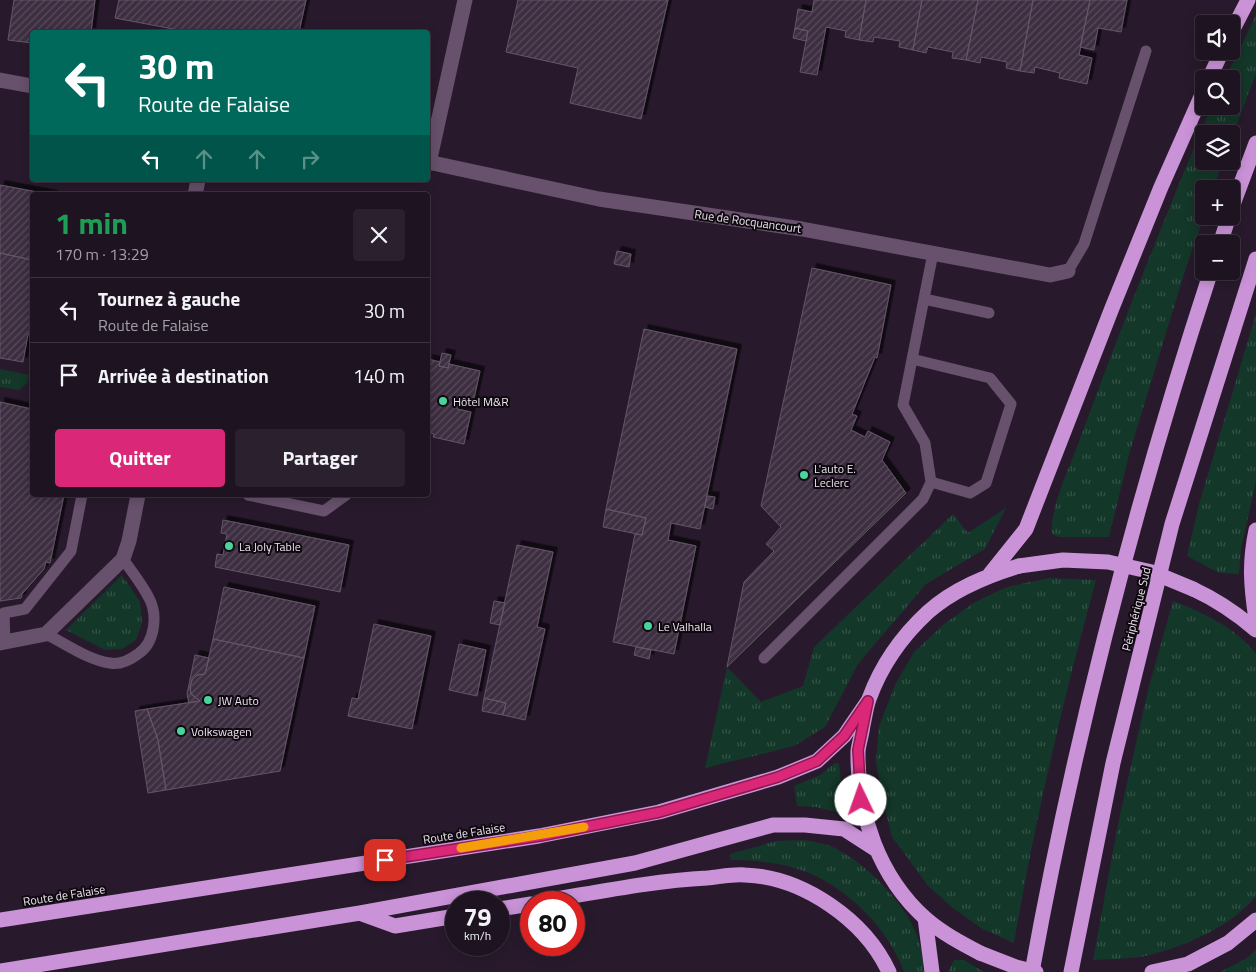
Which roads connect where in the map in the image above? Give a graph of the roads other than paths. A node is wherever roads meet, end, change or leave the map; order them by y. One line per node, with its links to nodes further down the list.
1 (465, 0): 9 (street)
2 (1248, 0): 3 (highway)
3 (1240, 16)
4 (1146, 51): 14 (lane)
5 (0, 80): 6 (street)
6 (30, 86)
7 (1195, 110): 26 (highway)
8 (1256, 143): 11 (highway)
9 (430, 153)
10 (430, 162): 12 (street, Rue de Rocquancourt)
11 (1240, 186)
12 (933, 253): 14 (street, Rue de Rocquancourt); 16 (lane)
13 (1256, 259): 46 (highway, Périphérique Sud)
14 (1068, 271)
15 (1208, 280): 44 (highway, Périphérique Sud)
16 (924, 299): 17 (lane); 18 (lane)
17 (989, 313)
18 (912, 359): 19 (lane); 19 (lane)
19 (931, 482): 31 (lane)
20 (82, 497): 30 (lane)
21 (138, 497): 25 (street)
22 (258, 497): 23 (lane)
23 (343, 497)
24 (1256, 530): 27 (highway)
25 (123, 559): 29 (street); 29 (lane)
26 (990, 574): 28 (highway, bridge); 32 (highway)
27 (1256, 620)
28 (1256, 630)
29 (46, 634): 30 (street)
30 (2, 642)
31 (764, 658)
32 (868, 701): 33 (highway); 38 (highway, Route de Falaise)
33 (875, 849): 35 (highway); 37 (highway)
34 (585, 895): 42 (highway)
35 (360, 913): 36 (highway); 41 (highway)
36 (445, 918)
37 (925, 918): 43 (highway); 45 (highway, bridge)
38 (0, 920)
39 (1256, 920): 40 (highway)
40 (1186, 968): 47 (highway)
41 (0, 971)
42 (889, 972)
43 (932, 972)
44 (1032, 972)
45 (1036, 972)
46 (1071, 972)
47 (1152, 972)

